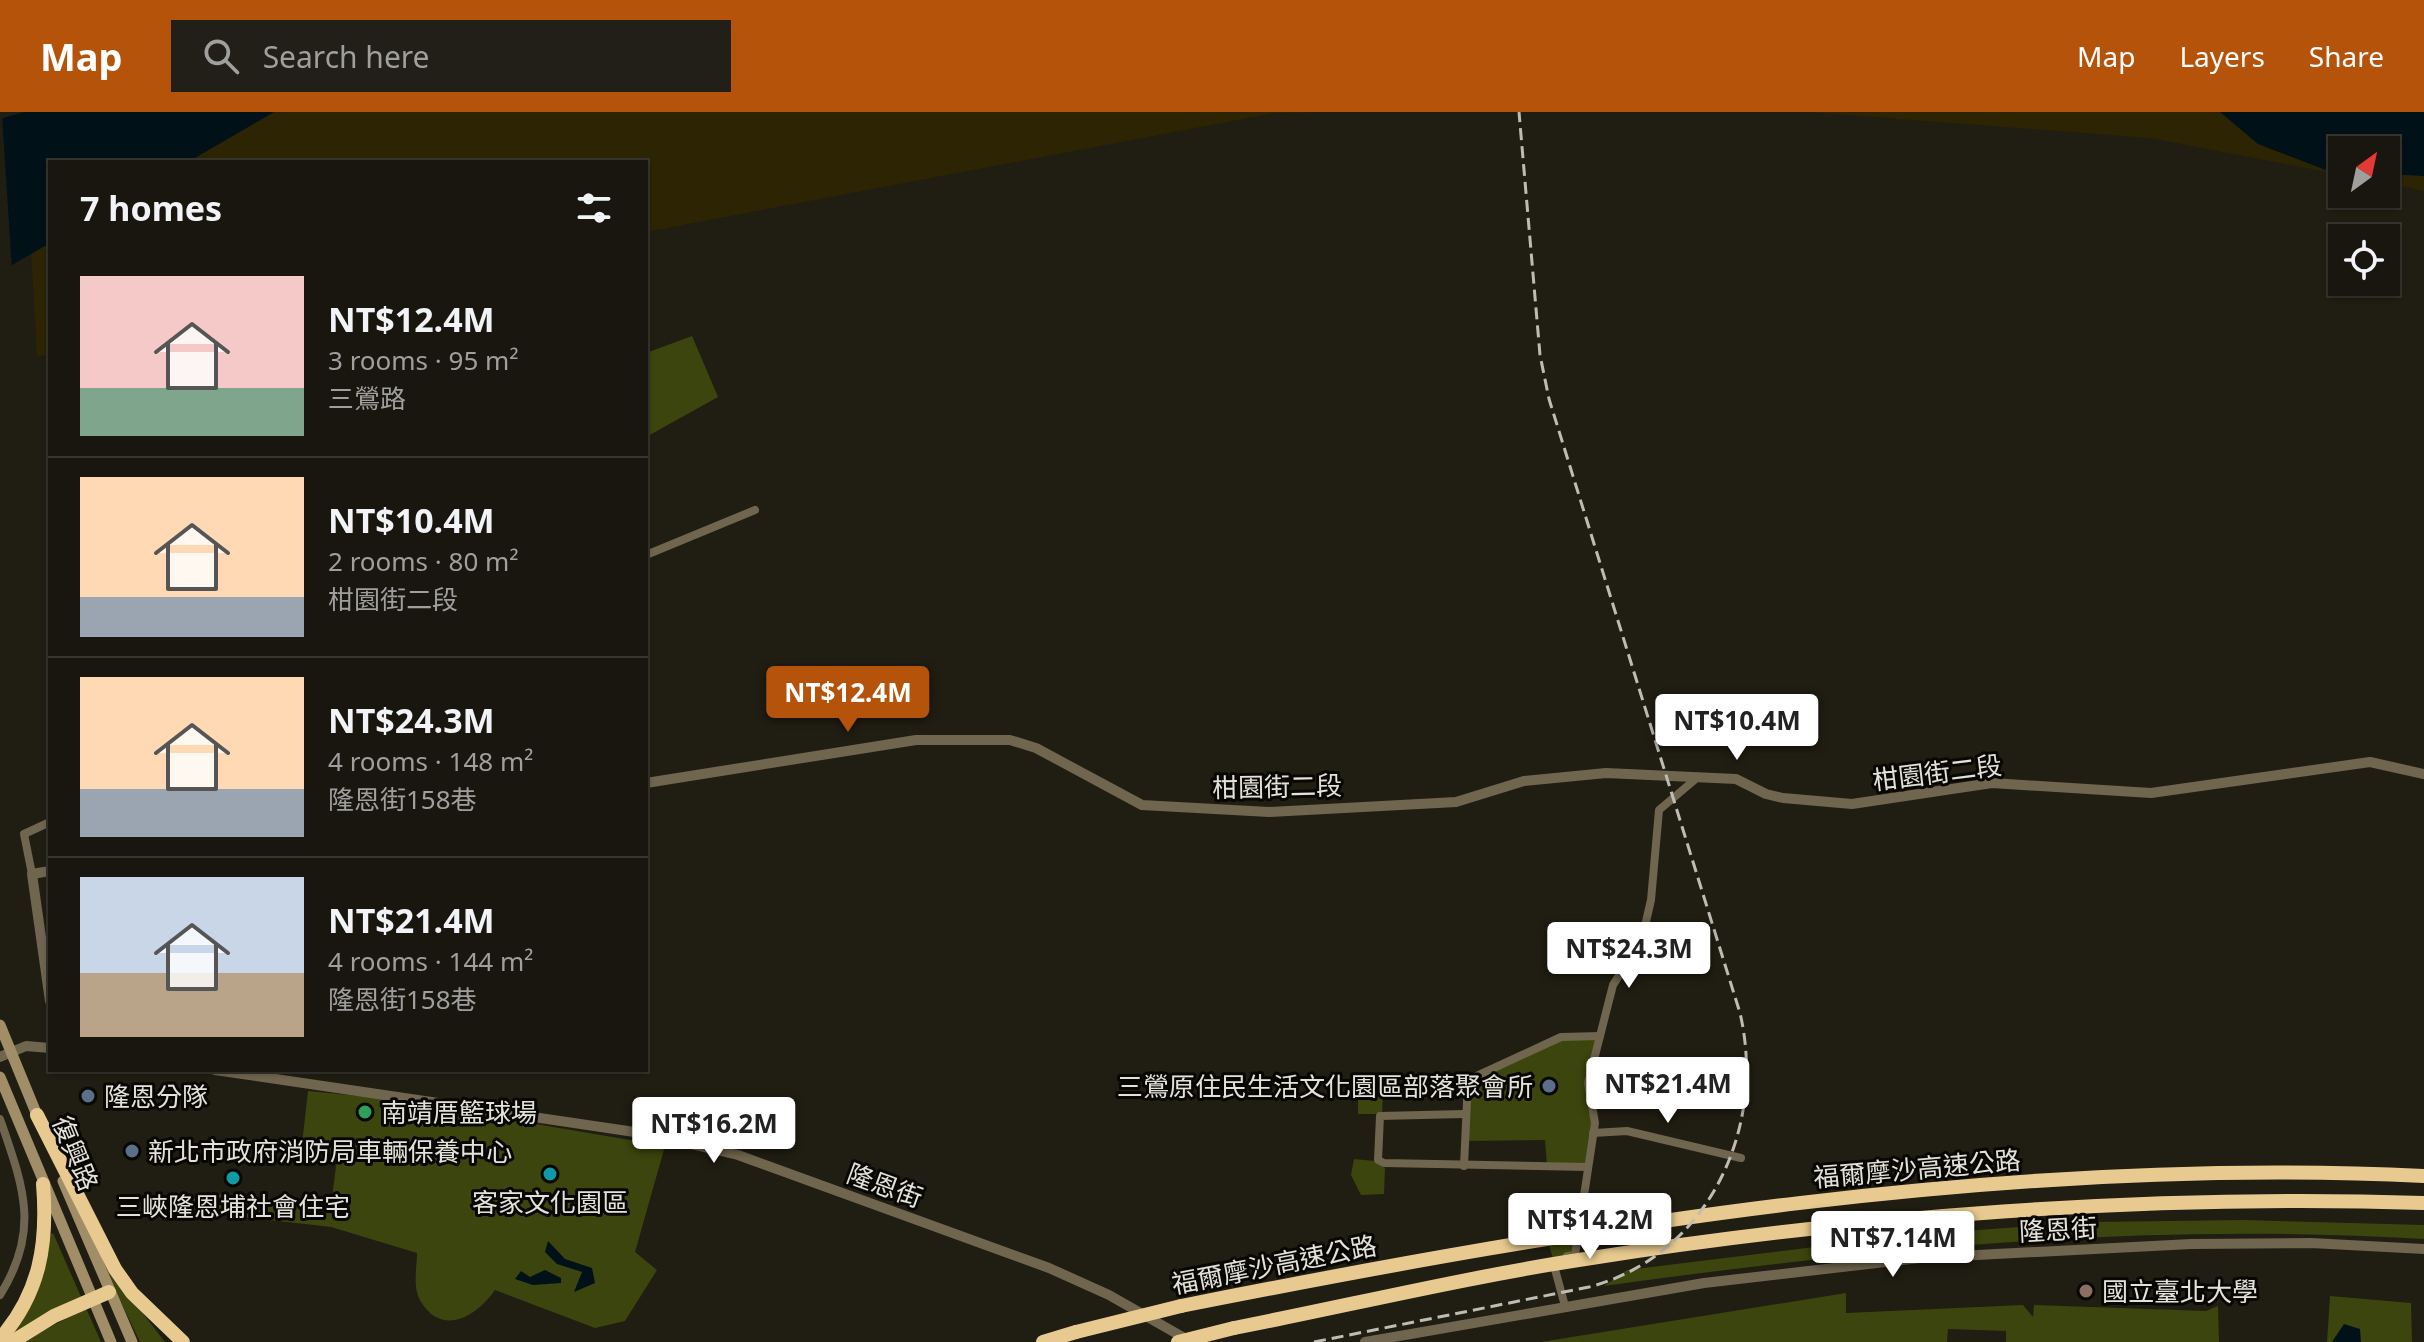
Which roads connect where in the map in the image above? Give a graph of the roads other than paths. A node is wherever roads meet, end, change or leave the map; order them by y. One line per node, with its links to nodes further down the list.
1 (755, 510): 2 (street)
2 (648, 554)
3 (2424, 774): 4 (street, 柑園街二段)
4 (1698, 777): 5 (street, 柑園街二段); 11 (street)
5 (648, 783)
6 (48, 823): 8 (street)
7 (48, 871): 8 (street)
8 (32, 874): 9 (street)
9 (48, 987)
10 (0, 1025): 13 (main road, 復興路)
11 (1600, 1036): 16 (street); 19 (street)
12 (48, 1048): 13 (street)
13 (4, 1055): 17 (main road, 復興路)
14 (228, 1072): 40 (street, 隆恩街)
15 (0, 1077): 24 (main road, 復興路)
16 (1464, 1114): 21 (street); 21 (street)
17 (37, 1115): 29 (main road, 復興路); 37 (highway)
18 (0, 1119): 30 (street)
19 (1593, 1133): 20 (street); 22 (street)
20 (1741, 1158)
21 (1464, 1166): 22 (street)
22 (1588, 1167): 26 (street)
23 (2424, 1176): 26 (highway, 福爾摩沙高速公路)
24 (43, 1184): 31 (main road, 復興路); 33 (highway)
25 (2424, 1203): 28 (highway, 福爾摩沙高速公路)
26 (1578, 1234): 28 (street); 38 (highway, 福爾摩沙高速公路, bridge)
27 (2424, 1249): 32 (street, 隆恩街)
28 (1554, 1265): 32 (street); 39 (highway, 福爾摩沙高速公路, bridge)
29 (109, 1292): 31 (highway); 36 (main road, 復興路)
30 (0, 1295)
31 (91, 1300): 34 (highway); 35 (main road, 復興路)
32 (1565, 1306): 41 (street, 隆恩街)
33 (0, 1339)
34 (12, 1342)
35 (111, 1342)
36 (132, 1342)
37 (183, 1342)
38 (1043, 1342)
39 (1178, 1342)
40 (1190, 1342)
41 (1365, 1342)

